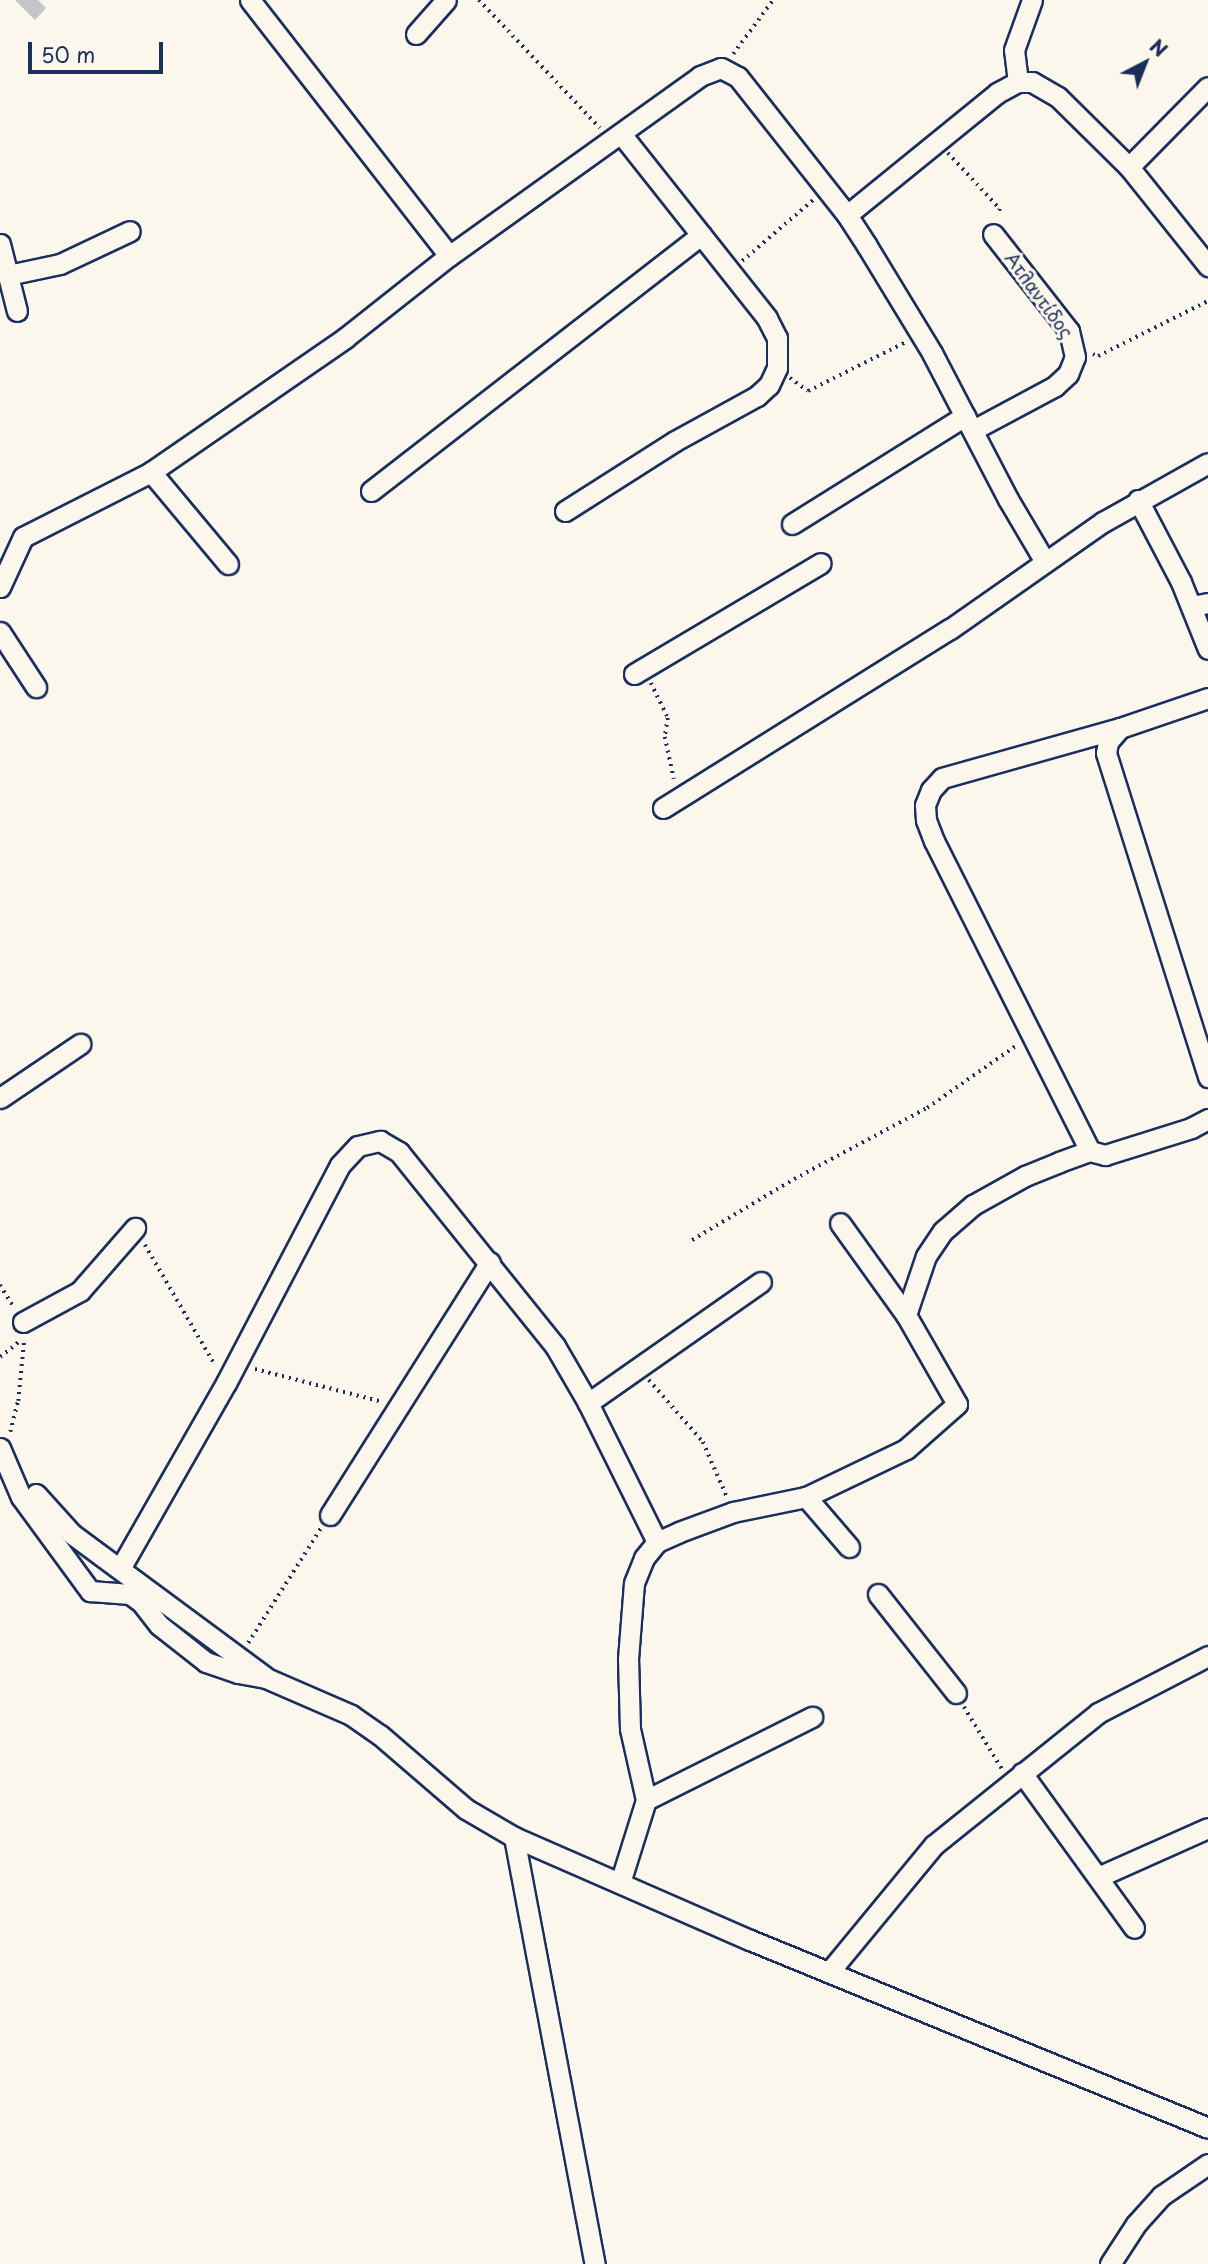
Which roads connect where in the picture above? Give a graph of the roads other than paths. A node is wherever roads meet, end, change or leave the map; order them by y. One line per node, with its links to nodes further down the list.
1 (250, 0): 14 (street)
2 (446, 0): 4 (street)
3 (1032, 0): 5 (street)
4 (416, 34)
5 (1018, 82): 8 (street); 9 (street)
6 (1208, 87): 8 (street)
7 (617, 138): 9 (street); 12 (street); 14 (street)
8 (1129, 167): 15 (street)
9 (847, 215): 18 (street)
10 (130, 231): 16 (street)
11 (993, 234): 18 (street, Ατλαντίδος)
12 (701, 235): 21 (street); 23 (street)
13 (0, 244): 16 (street)
14 (449, 256): 20 (street)
15 (1208, 266)
16 (8, 275): 17 (street)
17 (17, 311)
18 (969, 423): 24 (street, Ατλαντίδος); 25 (street)
19 (1208, 463): 22 (street)
20 (150, 472): 27 (street); 28 (street)
21 (372, 491)
22 (1138, 500): 25 (street); 29 (street)
23 (565, 511)
24 (792, 524)
25 (1044, 560): 36 (street)
26 (821, 563): 32 (street)
27 (228, 564)
28 (0, 587)
29 (1199, 605): 31 (street)
30 (0, 632): 33 (street)
31 (1208, 649)
32 (639, 671)
33 (36, 687)
34 (1208, 698): 35 (street)
35 (1120, 728): 38 (street); 41 (street)
36 (670, 803)
37 (80, 1044): 39 (street)
38 (1208, 1077)
39 (0, 1098)
40 (1208, 1119): 41 (street)
41 (1090, 1152): 46 (street)
42 (840, 1223): 46 (street)
43 (135, 1228): 47 (street)
44 (490, 1262): 48 (street); 52 (street); 55 (street)
45 (761, 1282): 48 (street)
46 (906, 1315): 51 (street)
47 (24, 1330)
48 (588, 1403): 53 (street)
49 (2, 1451): 57 (street)
50 (36, 1494): 55 (street)
51 (806, 1497): 53 (street); 54 (street)
52 (330, 1515)
53 (657, 1542): 63 (street)
54 (849, 1547)
55 (121, 1567): 57 (street)
56 (878, 1594): 60 (street)
57 (145, 1598): 59 (street); 59 (street)
58 (1208, 1656): 62 (street)
59 (266, 1678): 65 (street)
60 (956, 1693)
61 (812, 1717): 63 (street)
62 (1016, 1778): 66 (street); 69 (street)
63 (646, 1800): 67 (street)
64 (1208, 1828): 66 (street)
65 (514, 1838): 67 (street); 72 (street)
66 (1098, 1877): 68 (street)
67 (620, 1883): 69 (street)
68 (1134, 1927)
69 (830, 1971): 70 (street)
70 (1208, 2128)
71 (1208, 2164): 73 (street)
72 (595, 2264)
73 (1110, 2264)

